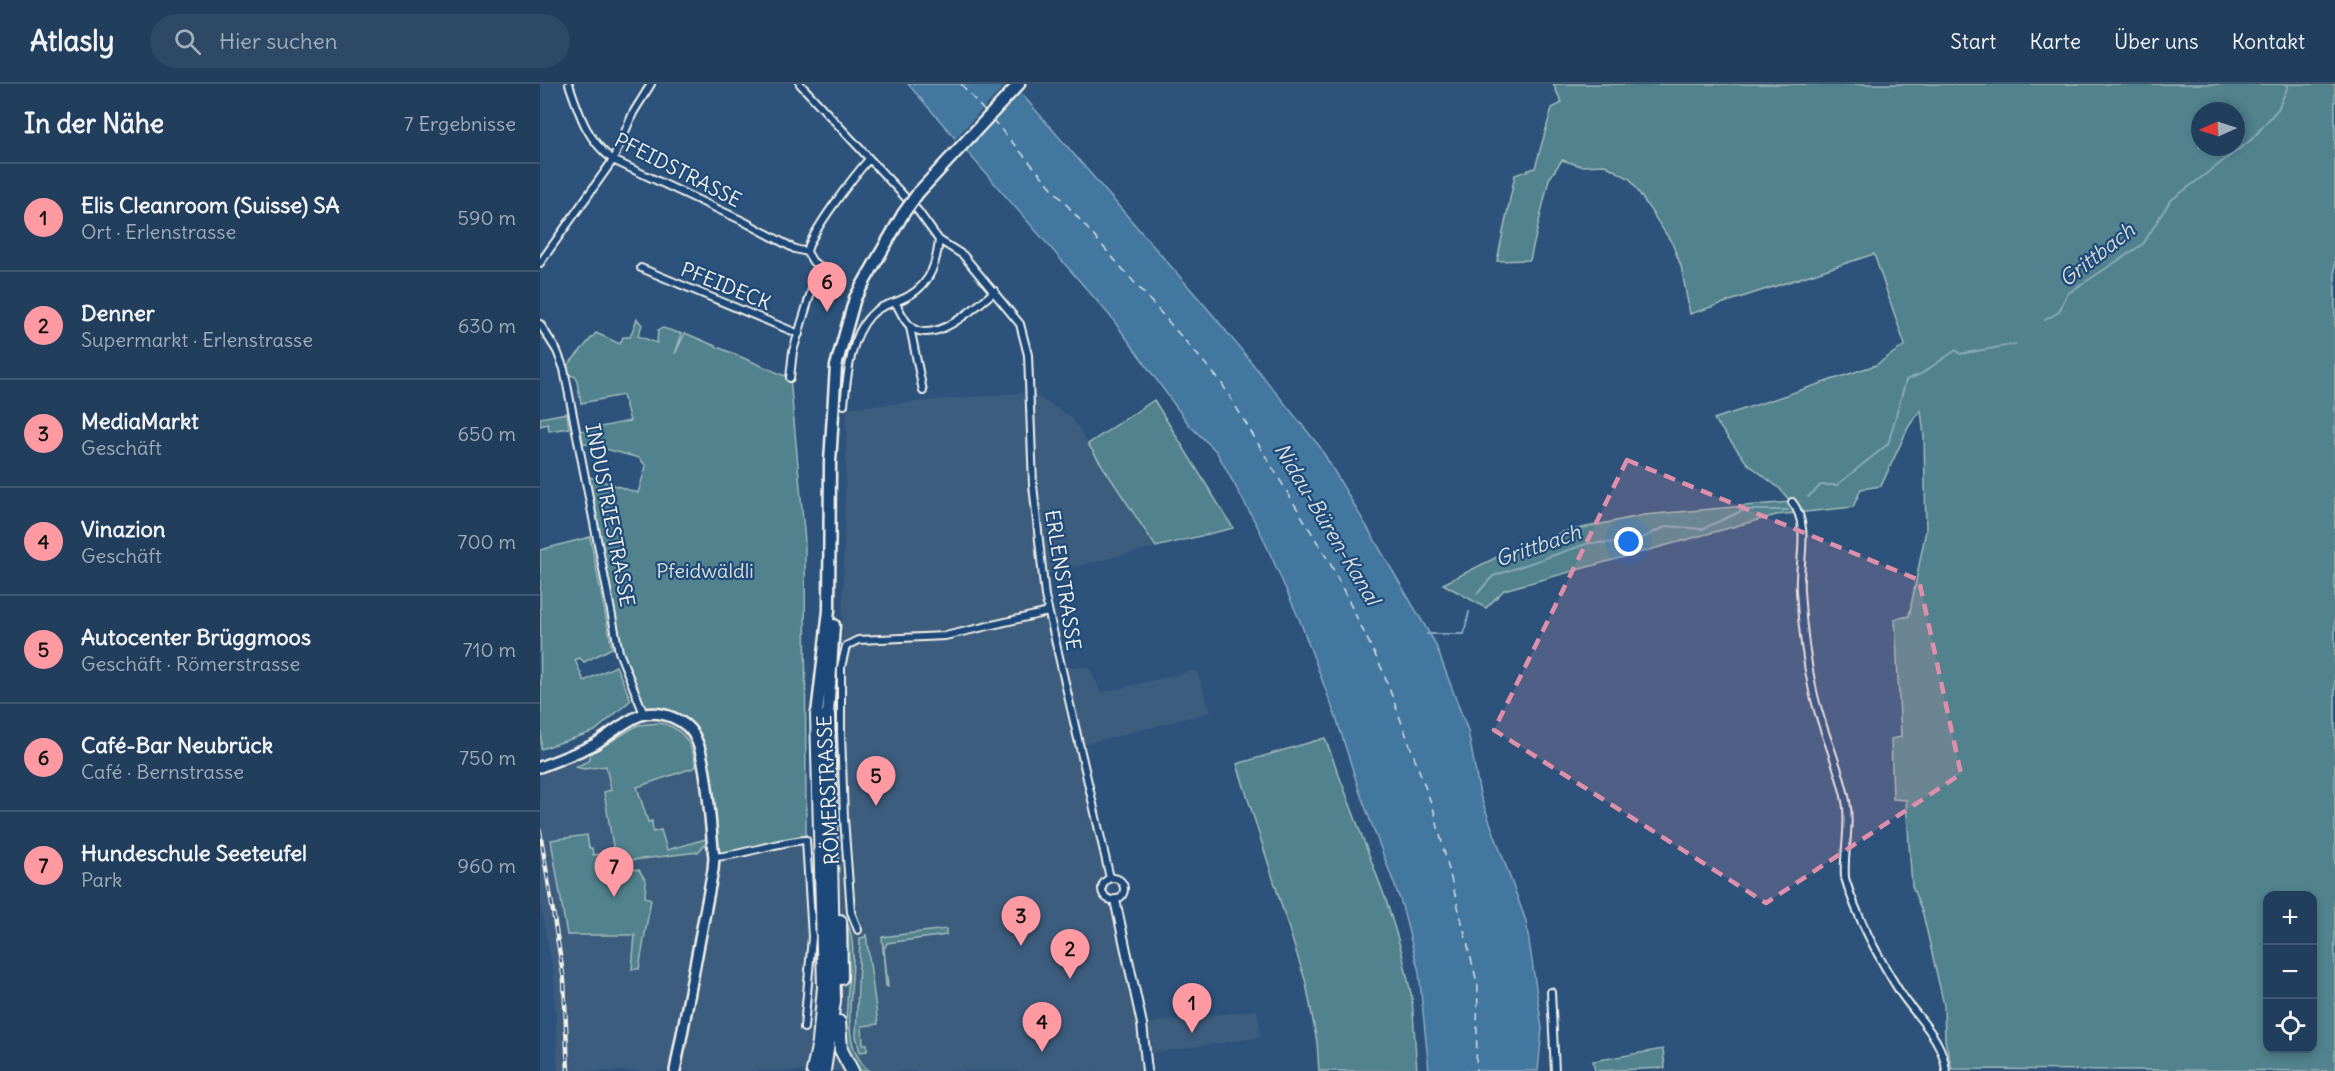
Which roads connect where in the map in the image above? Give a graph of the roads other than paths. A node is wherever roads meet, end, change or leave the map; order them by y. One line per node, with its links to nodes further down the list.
1 (569, 84): 6 (street, PFEIDSTRASSE)
2 (651, 84): 6 (street)
3 (800, 84): 5 (street, ERLENSTRASSE)
4 (1019, 84): 24 (highway, bridge)
5 (869, 159): 7 (street, ERLENSTRASSE); 8 (street)
6 (613, 160): 8 (street, PFEIDSTRASSE); 9 (street)
7 (939, 240): 13 (street, ERLENSTRASSE); 14 (street)
8 (807, 252): 10 (street)
9 (540, 263)
10 (819, 266): 12 (street); 17 (street)
11 (641, 268): 17 (street, PFEIDECK)
12 (842, 279)
13 (995, 291): 16 (street); 22 (street, ERLENSTRASSE)
14 (895, 302): 16 (street); 20 (street)
15 (540, 324): 23 (street, INDUSTRIESTRASSE)
16 (910, 326): 19 (street)
17 (799, 334): 18 (street)
18 (790, 378)
19 (923, 391)
20 (844, 405)
21 (1792, 502): 41 (street)
22 (1048, 612): 28 (street, ERLENSTRASSE); 30 (street, RÖMERSTRASSE)
23 (644, 714): 25 (main road); 27 (main road)
24 (823, 714): 26 (highway); 33 (highway)
25 (543, 766)
26 (831, 842): 37 (highway); 38 (highway)
27 (714, 856): 32 (street); 34 (main road)
28 (1110, 878): 29 (street); 29 (street)
29 (1115, 900): 39 (street)
30 (858, 930)
31 (1551, 992): 40 (street)
32 (804, 1028)
33 (819, 1042): 35 (highway); 36 (highway)
34 (675, 1071)
35 (807, 1071)
36 (813, 1071)
37 (824, 1071)
38 (852, 1071)
39 (1147, 1071)
40 (1555, 1071)
41 (1946, 1071)

